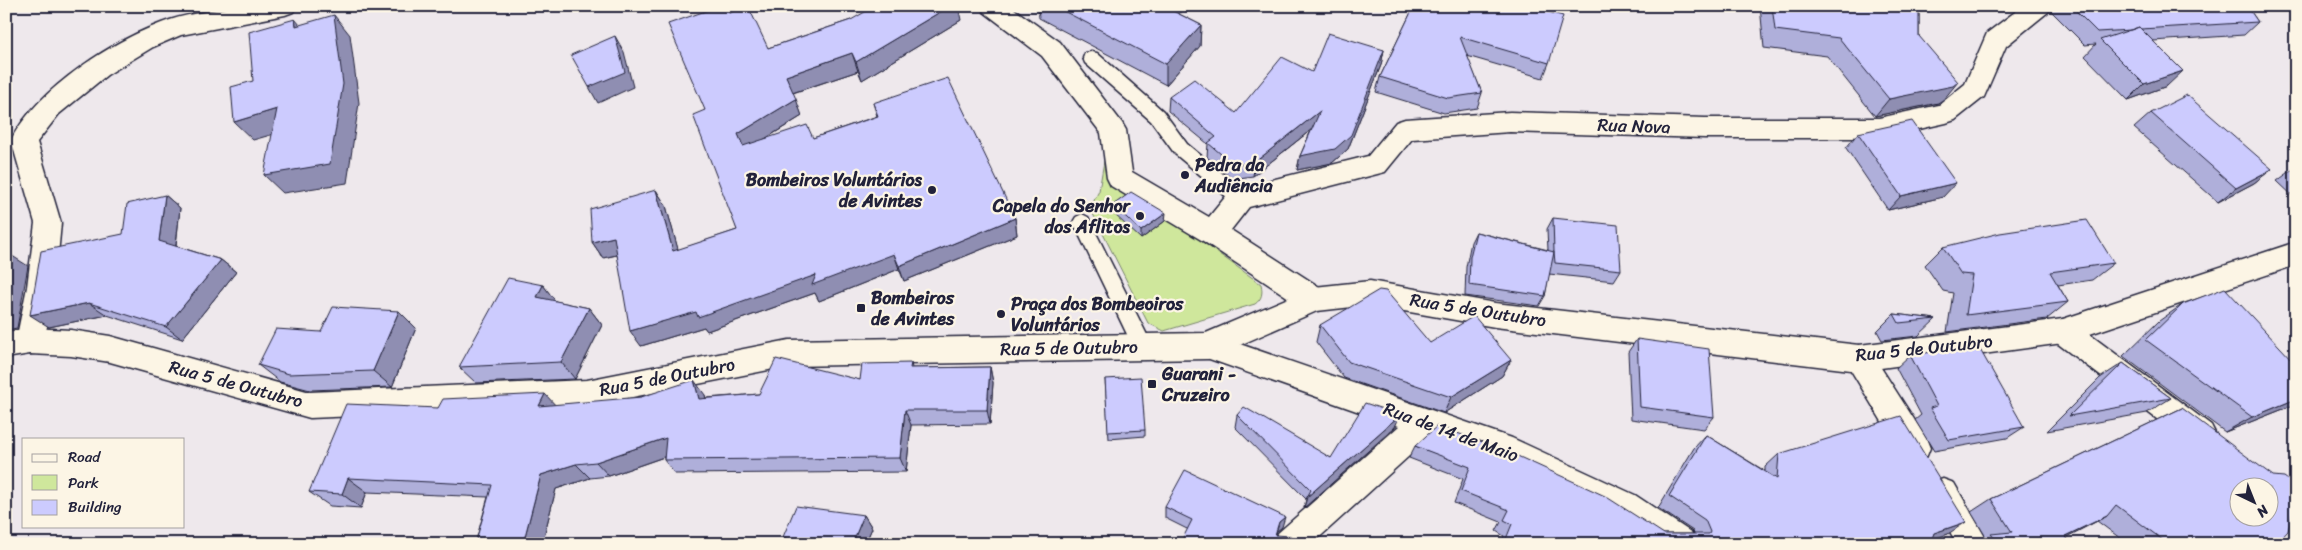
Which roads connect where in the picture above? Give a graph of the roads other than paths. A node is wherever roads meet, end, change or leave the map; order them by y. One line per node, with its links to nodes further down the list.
1 (285, 6): 11 (street)
2 (992, 6): 7 (street)
3 (2040, 6): 5 (street, Rua Nova)
4 (1091, 58): 5 (lane)
5 (1240, 198): 7 (street)
6 (1082, 222): 13 (lane)
7 (1213, 233): 9 (street)
8 (2296, 253): 10 (street, Rua 5 de Outubro)
9 (1314, 299): 12 (street, Rua 5 de Outubro); 14 (street, Rua 5 de Outubro)
10 (2063, 331): 14 (street, Rua 5 de Outubro); 16 (street)
11 (18, 343): 13 (street, Rua 5 de Outubro)
12 (1208, 346): 13 (street, Rua 5 de Outubro); 15 (street, Rua de 14 de Maio)
13 (1143, 347)
14 (1860, 358): 19 (street)
15 (1425, 422): 17 (street); 18 (street, Rua de 14 de Maio)
16 (2226, 454)
17 (1289, 544)
18 (1682, 544)
19 (1974, 544)

